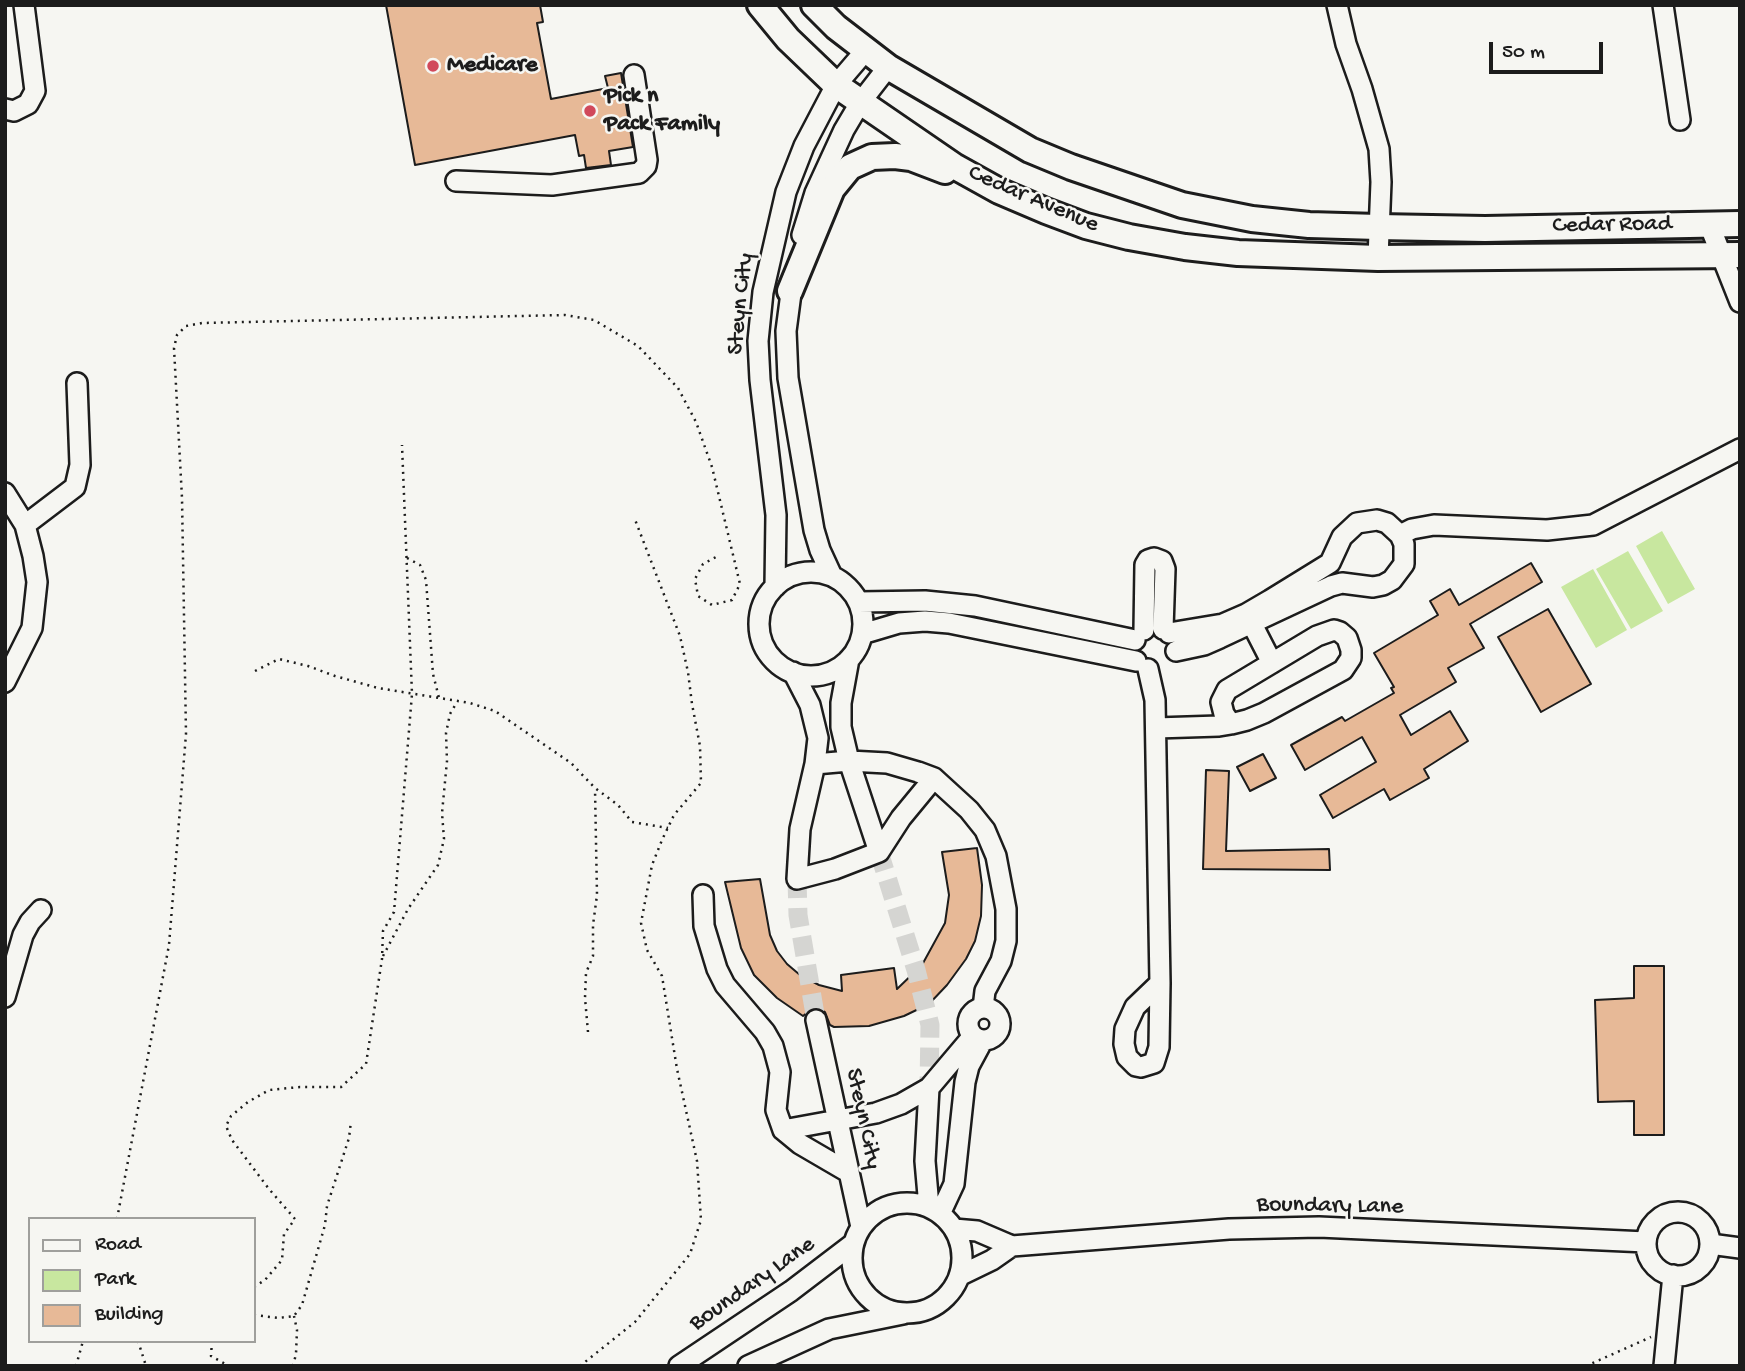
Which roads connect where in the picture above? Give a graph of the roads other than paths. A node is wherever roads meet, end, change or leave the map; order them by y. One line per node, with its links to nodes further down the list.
1 (24, 5): 11 (street)
2 (760, 5): 9 (main road, Cedar Avenue)
3 (814, 5): 6 (main road, Cedar Avenue)
4 (1338, 5): 17 (street)
5 (1663, 5): 12 (street)
6 (866, 50): 7 (main road, Cedar Avenue); 9 (street, Steyn City)
7 (888, 67): 10 (street, Steyn City); 17 (main road, Cedar Avenue)
8 (634, 75): 13 (street)
9 (836, 85): 10 (main road, Cedar Avenue); 30 (street, Steyn City)
10 (860, 103): 14 (main road, Cedar Avenue); 22 (street, Steyn City)
11 (5, 109)
12 (1681, 120)
13 (456, 181)
14 (999, 191): 21 (main road, Cedar Avenue); 22 (main road)
15 (1709, 224): 16 (main road, Cedar Road); 18 (main road, Cedar Road); 19 (street)
16 (1740, 224)
17 (1378, 227): 18 (main road, Cedar Avenue); 21 (street)
18 (1485, 229)
19 (1730, 256): 20 (main road, Cedar Road); 23 (street)
20 (1489, 257): 21 (main road, Cedar Avenue)
21 (1378, 258)
22 (790, 291): 29 (street, Steyn City)
23 (1740, 302)
24 (77, 383): 27 (street)
25 (1738, 449): 28 (street)
26 (5, 493): 27 (street)
27 (25, 525): 39 (street)
28 (1393, 529): 32 (street); 34 (street)
29 (832, 576): 30 (street); 31 (street)
30 (775, 586): 38 (street)
31 (859, 602): 33 (street); 34 (street)
32 (1252, 624): 34 (street); 36 (street)
33 (862, 634): 35 (street); 37 (street)
34 (1157, 637): 37 (street); 37 (street)
35 (849, 659): 38 (street); 42 (street)
36 (1272, 663): 40 (street); 40 (street)
37 (1149, 666): 41 (street)
38 (793, 672): 43 (street)
39 (5, 682)
40 (1231, 724): 41 (street)
41 (1156, 728): 48 (street)
42 (849, 761): 43 (street); 44 (street); 45 (street)
43 (815, 764): 45 (street)
44 (934, 778): 45 (street); 51 (street)
45 (879, 852)
46 (703, 895): 54 (street)
47 (41, 910): 49 (street)
48 (1160, 983)
49 (6, 995)
50 (816, 1020): 53 (street, Steyn City)
51 (978, 1038): 52 (street); 56 (street)
52 (929, 1088): 53 (street); 56 (street)
53 (838, 1119): 54 (street); 55 (street, Steyn City)
54 (783, 1130): 55 (street)
55 (848, 1172): 58 (street, Steyn City)
56 (934, 1210): 57 (street); 58 (street)
57 (954, 1229): 61 (street, Boundary Lane); 64 (street)
58 (857, 1235): 65 (street); 66 (street, Boundary Lane)
59 (1646, 1242): 60 (street); 61 (street, Boundary Lane); 63 (street)
60 (1710, 1244): 62 (street); 63 (street)
61 (1012, 1246): 64 (street, Boundary Lane)
62 (1740, 1248)
63 (1673, 1275): 68 (street)
64 (959, 1276): 65 (street)
65 (907, 1313): 67 (street)
66 (679, 1366)
67 (748, 1366)
68 (1664, 1366)

